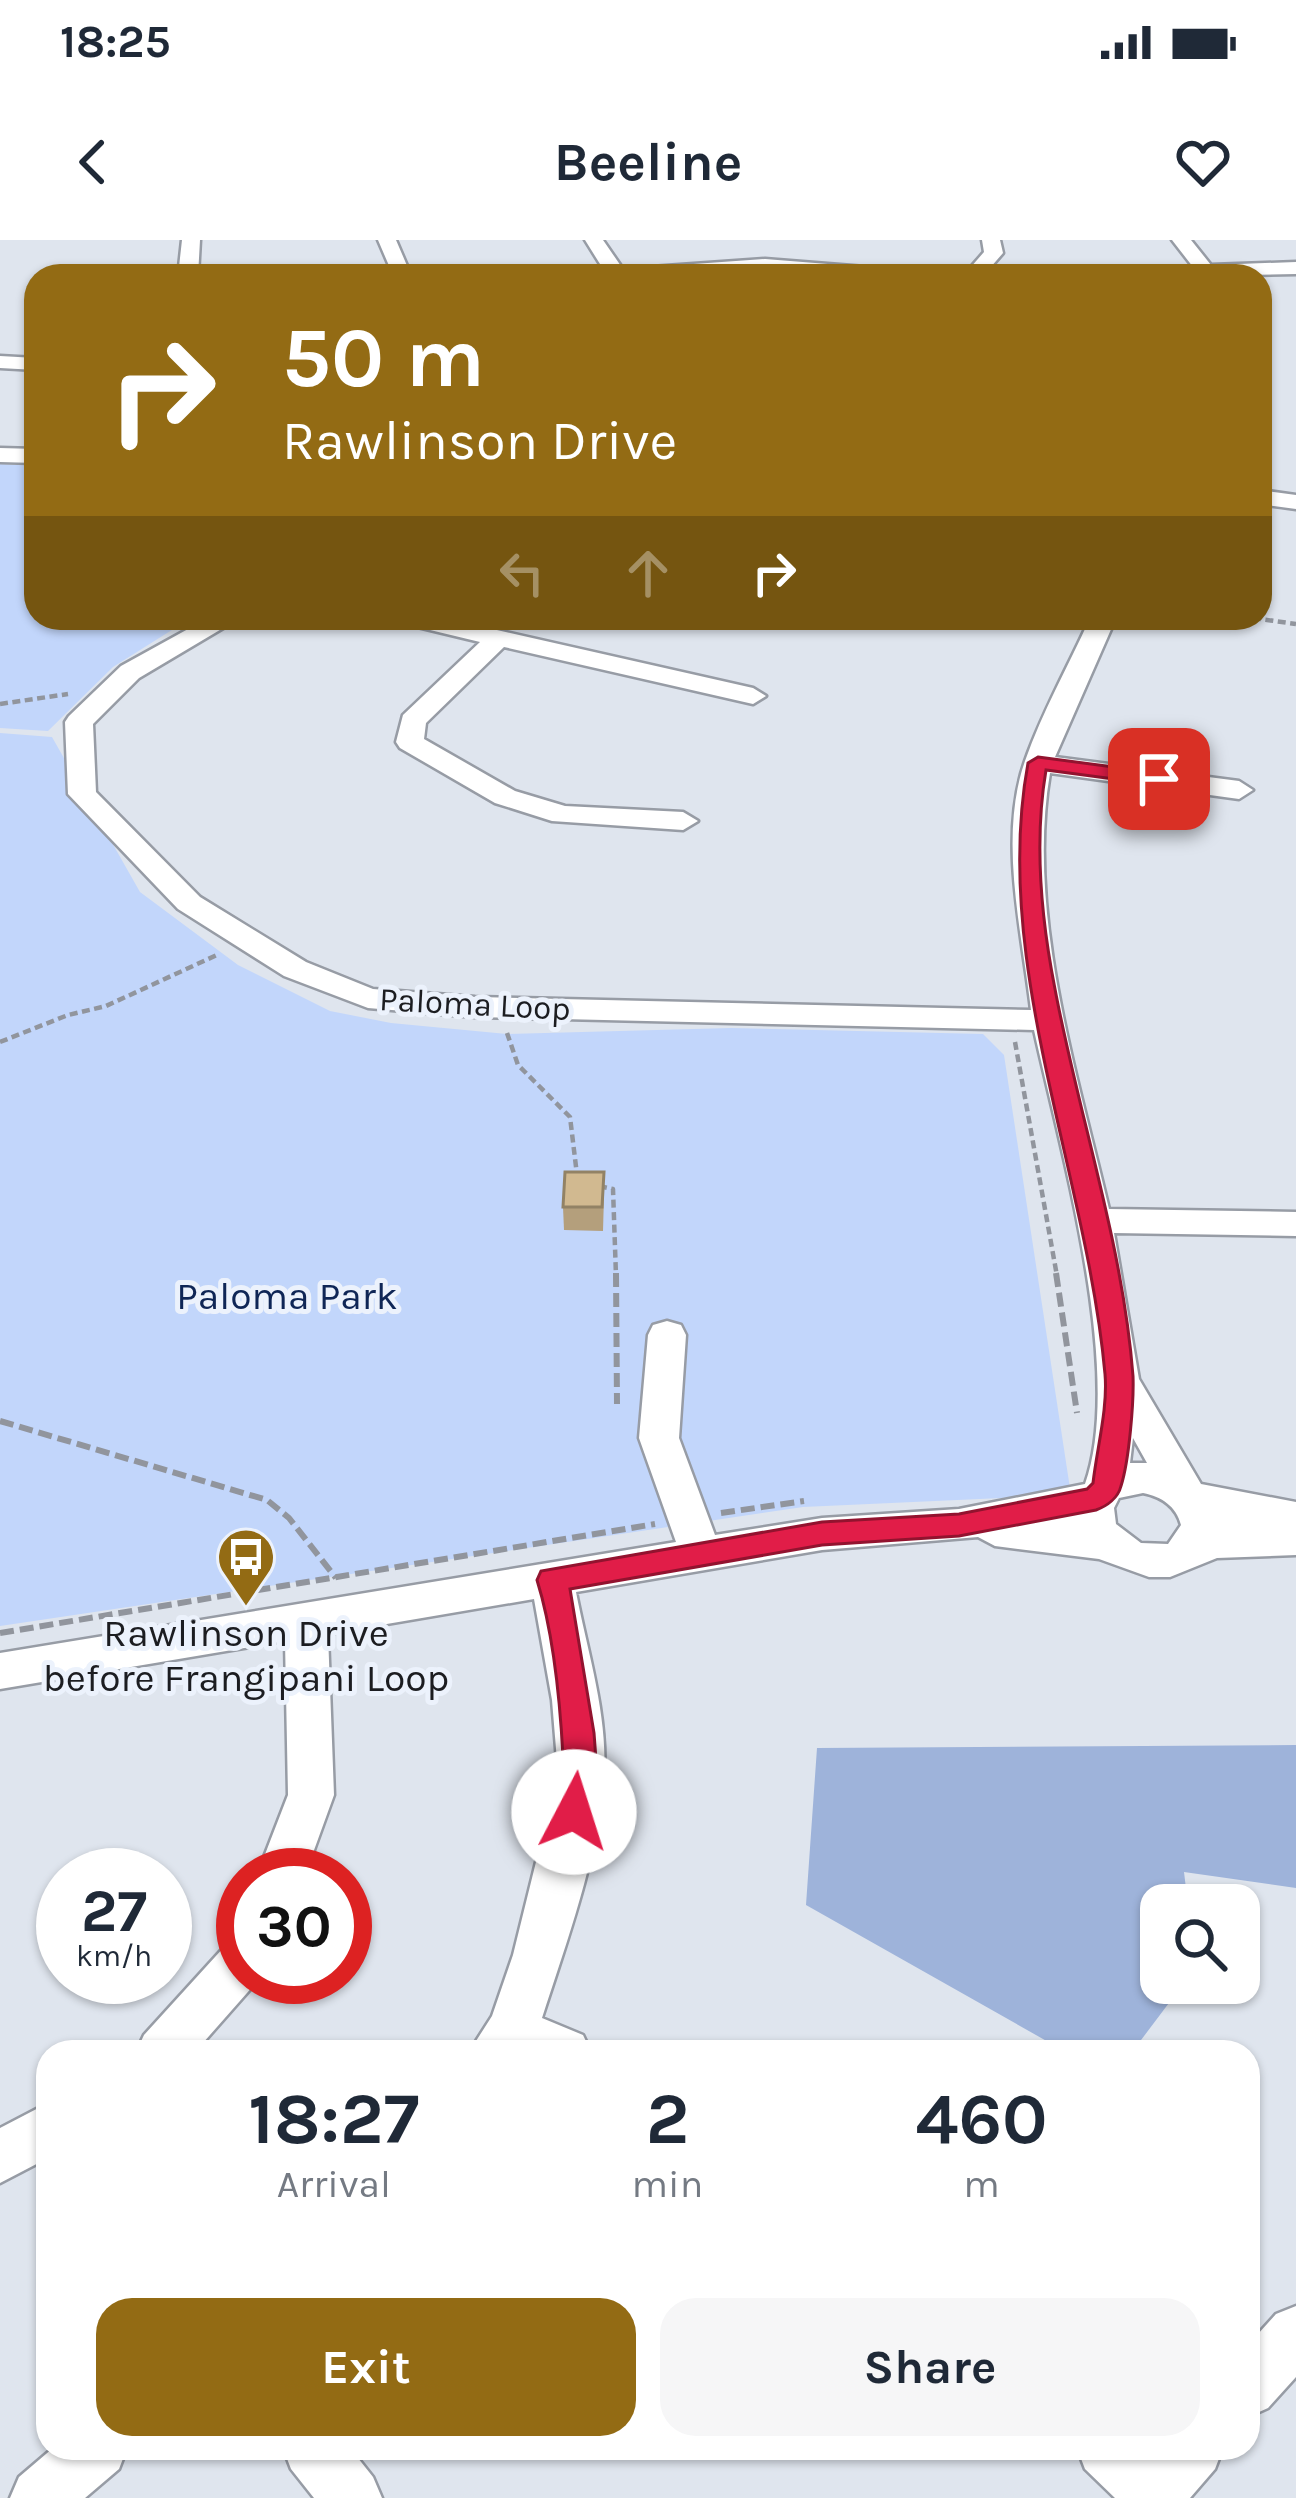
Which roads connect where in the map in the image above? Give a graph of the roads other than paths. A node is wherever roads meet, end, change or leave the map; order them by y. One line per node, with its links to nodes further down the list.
1 (1181, 240): 4 (street)
2 (738, 264): 3 (street)
3 (834, 264)
4 (1201, 264)
5 (205, 630): 13 (street, Paloma Loop)
6 (463, 630): 8 (street)
7 (1095, 630): 10 (street)
8 (498, 638): 9 (street); 12 (street)
9 (753, 696)
10 (1038, 763): 11 (street); 13 (street)
11 (1239, 790)
12 (683, 821)
13 (1048, 1020): 14 (street)
14 (1094, 1221): 15 (street); 17 (street)
15 (1296, 1224)
16 (667, 1335): 25 (street)
17 (1119, 1379): 18 (street); 19 (street)
18 (1101, 1492): 19 (street); 21 (street); 23 (street)
19 (1187, 1495): 20 (street); 24 (street)
20 (1296, 1518)
21 (959, 1525): 23 (street); 25 (street)
22 (1296, 1538): 24 (street)
23 (1110, 1544): 24 (street)
24 (1195, 1546)
25 (700, 1554): 26 (street)
26 (552, 1580): 27 (street); 32 (street)
27 (306, 1622): 28 (street); 29 (street)
28 (0, 1671)
29 (291, 1848)
30 (216, 1992): 31 (street)
31 (173, 2040)
32 (504, 2040)
33 (36, 2135): 34 (street)
34 (0, 2157)
35 (1296, 2334): 36 (street)
36 (1260, 2374)
37 (84, 2460): 42 (street)
38 (322, 2460): 43 (street)
39 (1118, 2460): 41 (street)
40 (1184, 2460): 41 (street)
41 (1155, 2496)
42 (40, 2498)
43 (352, 2498)

